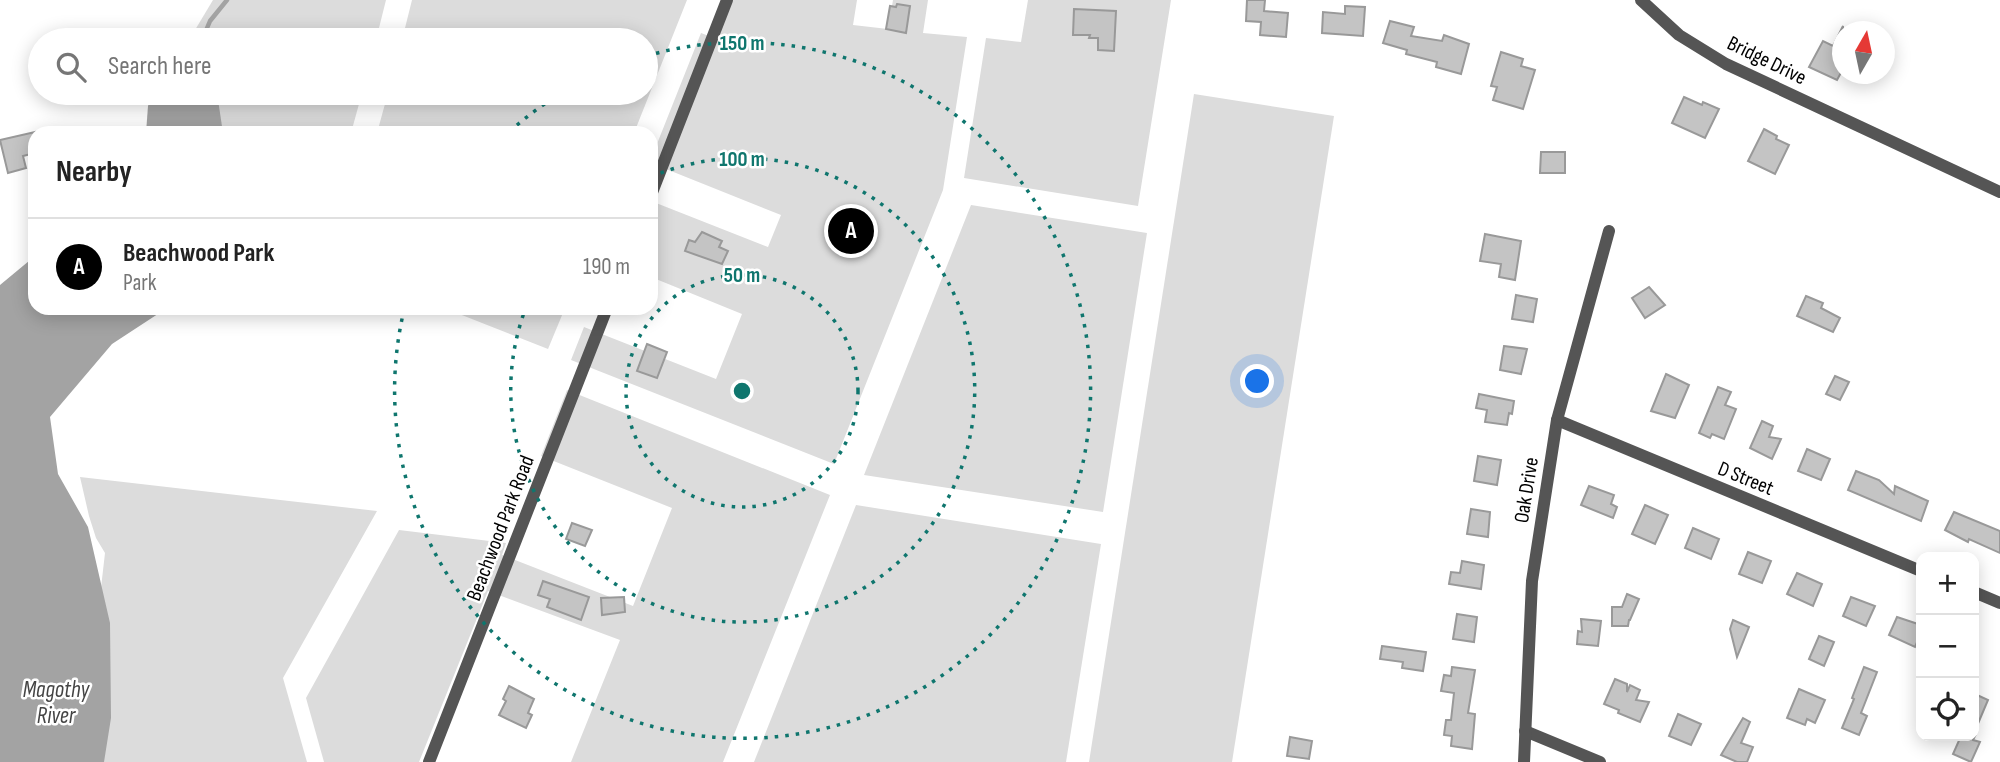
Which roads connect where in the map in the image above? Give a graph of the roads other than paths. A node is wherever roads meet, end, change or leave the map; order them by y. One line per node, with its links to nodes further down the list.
1 (727, 0): 3 (street)
2 (1641, 0): 4 (street, Bridge Drive)
3 (658, 177)
4 (2000, 191)
5 (1609, 231): 7 (street, Oak Drive)
6 (604, 315): 12 (street, Beachwood Park Road)
7 (1557, 420): 8 (street, D Street); 11 (street, Oak Drive)
8 (1916, 569)
9 (1979, 594): 10 (street)
10 (2000, 603)
11 (1525, 731): 13 (street, Oak Drive); 14 (street)
12 (429, 762)
13 (1524, 762)
14 (1600, 762)

